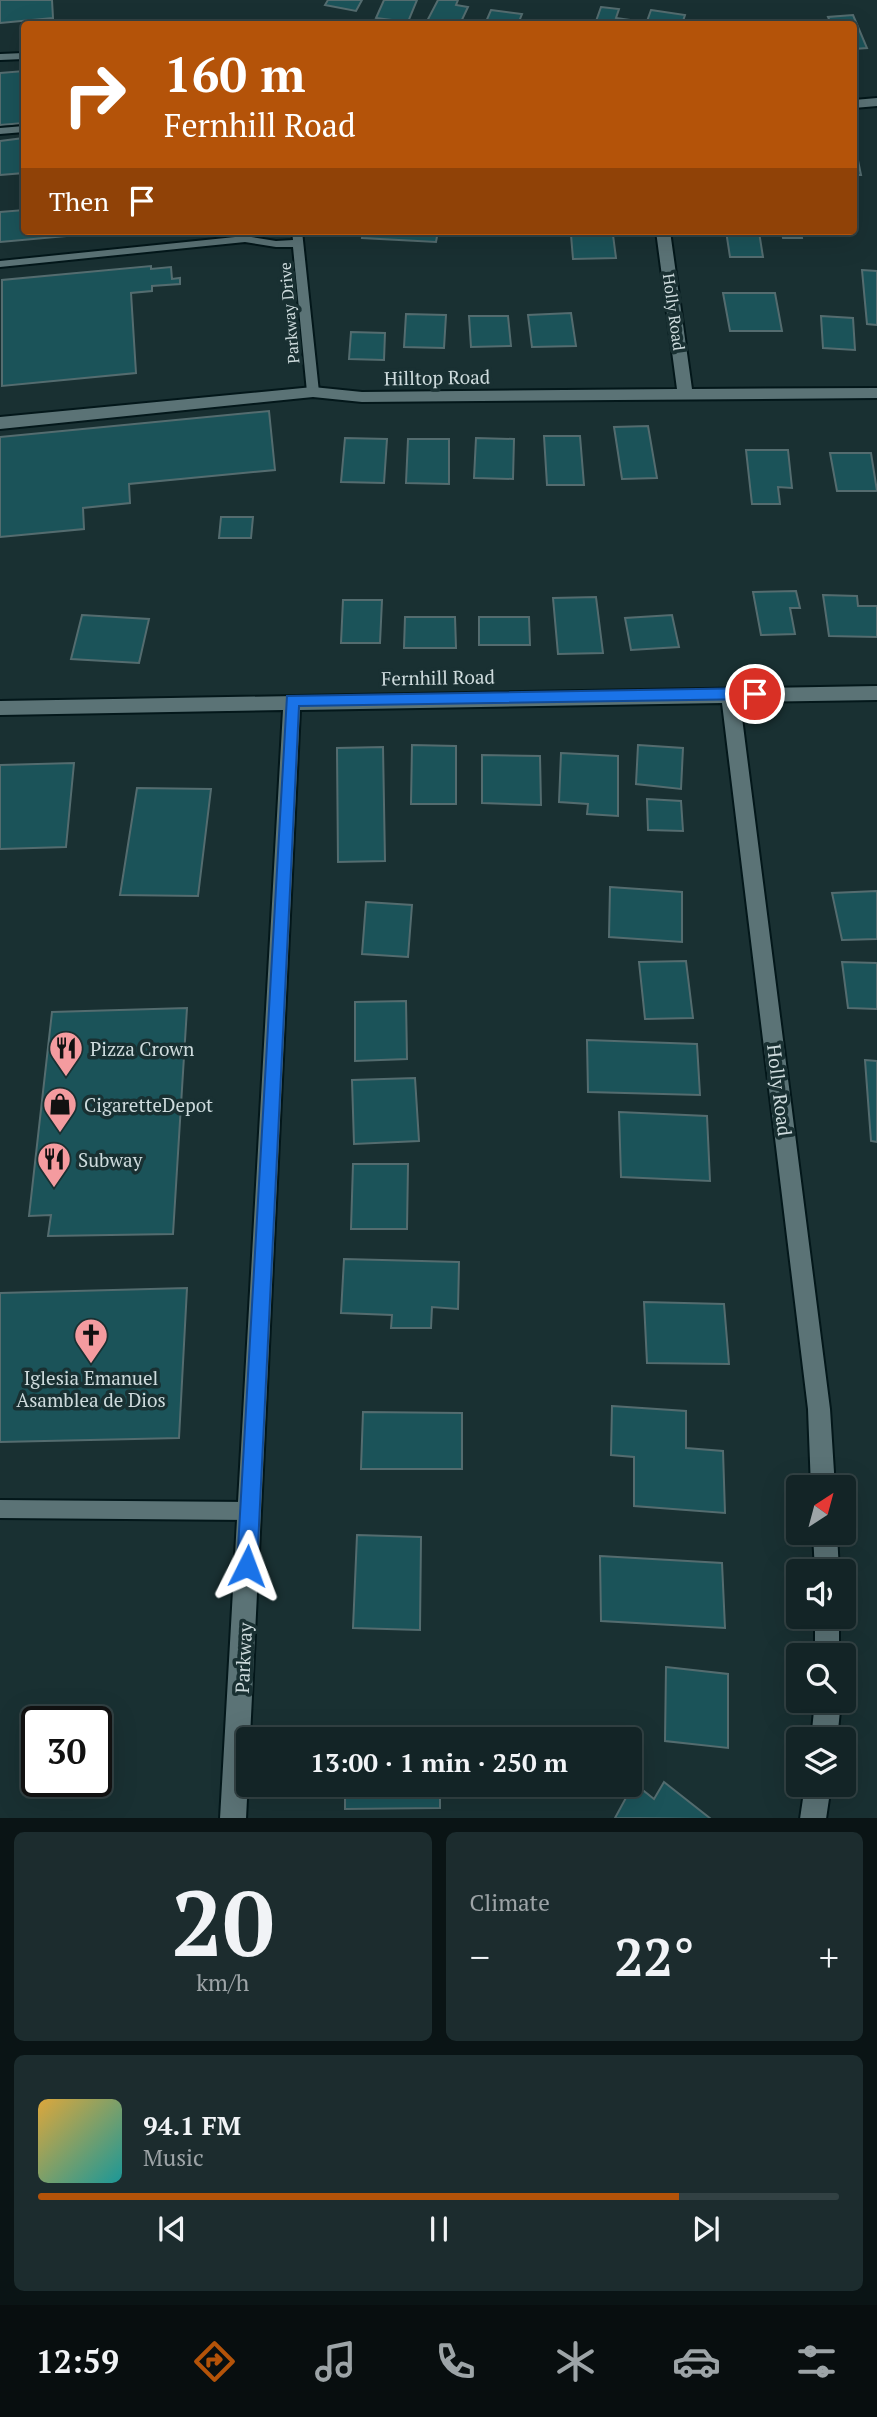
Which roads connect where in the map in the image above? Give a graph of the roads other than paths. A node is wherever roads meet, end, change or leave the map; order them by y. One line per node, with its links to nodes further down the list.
1 (21, 56): 2 (lane)
2 (0, 57)
3 (877, 102): 4 (street)
4 (857, 104)
5 (21, 129): 6 (lane)
6 (0, 131)
7 (664, 235): 12 (street, Holly Road)
8 (298, 237): 9 (lane); 10 (lane, Parkway Drive)
9 (0, 264)
10 (313, 392): 12 (street, Hilltop Road); 13 (street, Hilltop Road)
11 (877, 393): 12 (street, Hilltop Road)
12 (685, 394)
13 (0, 423)
14 (877, 693): 15 (street, Fernhill Road)
15 (730, 694): 16 (street, Fernhill Road); 18 (street, Holly Road)
16 (292, 701): 17 (street, Fernhill Road); 20 (street, Parkway)
17 (0, 708)
18 (822, 1475)
19 (0, 1509): 20 (lane)
20 (250, 1511): 22 (street, Parkway)
21 (816, 1797): 23 (street)
22 (233, 1818)
23 (813, 1818)

